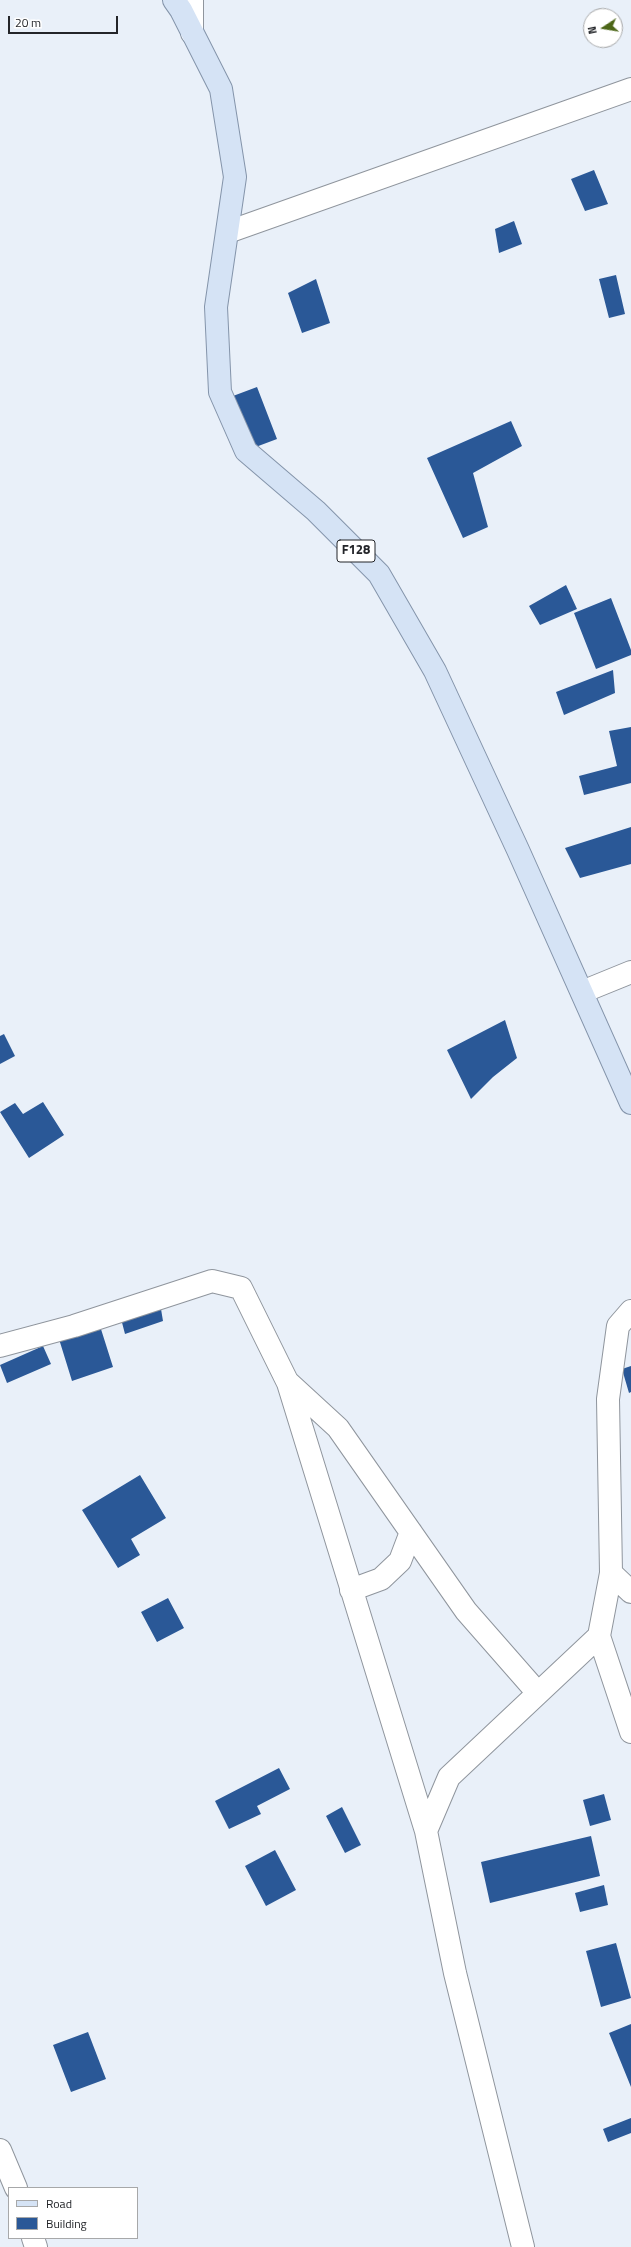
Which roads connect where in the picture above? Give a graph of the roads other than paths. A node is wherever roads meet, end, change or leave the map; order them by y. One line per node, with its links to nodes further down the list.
1 (174, 0): 3 (main road, F128)
2 (192, 0): 3 (street)
3 (192, 33): 5 (main road, F128)
4 (631, 89): 5 (street)
5 (228, 232): 7 (main road, F128)
6 (631, 972): 7 (street)
7 (582, 992): 8 (main road, F128)
8 (631, 1103)
9 (631, 1312): 13 (street)
10 (0, 1346): 11 (street)
11 (288, 1383): 12 (street); 14 (street)
12 (411, 1532): 14 (street); 17 (street)
13 (611, 1573): 15 (street); 16 (street)
14 (351, 1590): 19 (street)
15 (631, 1592)
16 (599, 1636): 17 (street); 18 (street)
17 (537, 1692): 19 (street)
18 (631, 1732)
19 (426, 1831): 22 (street)
20 (0, 2150): 21 (street)
21 (16, 2187)
22 (523, 2247)

